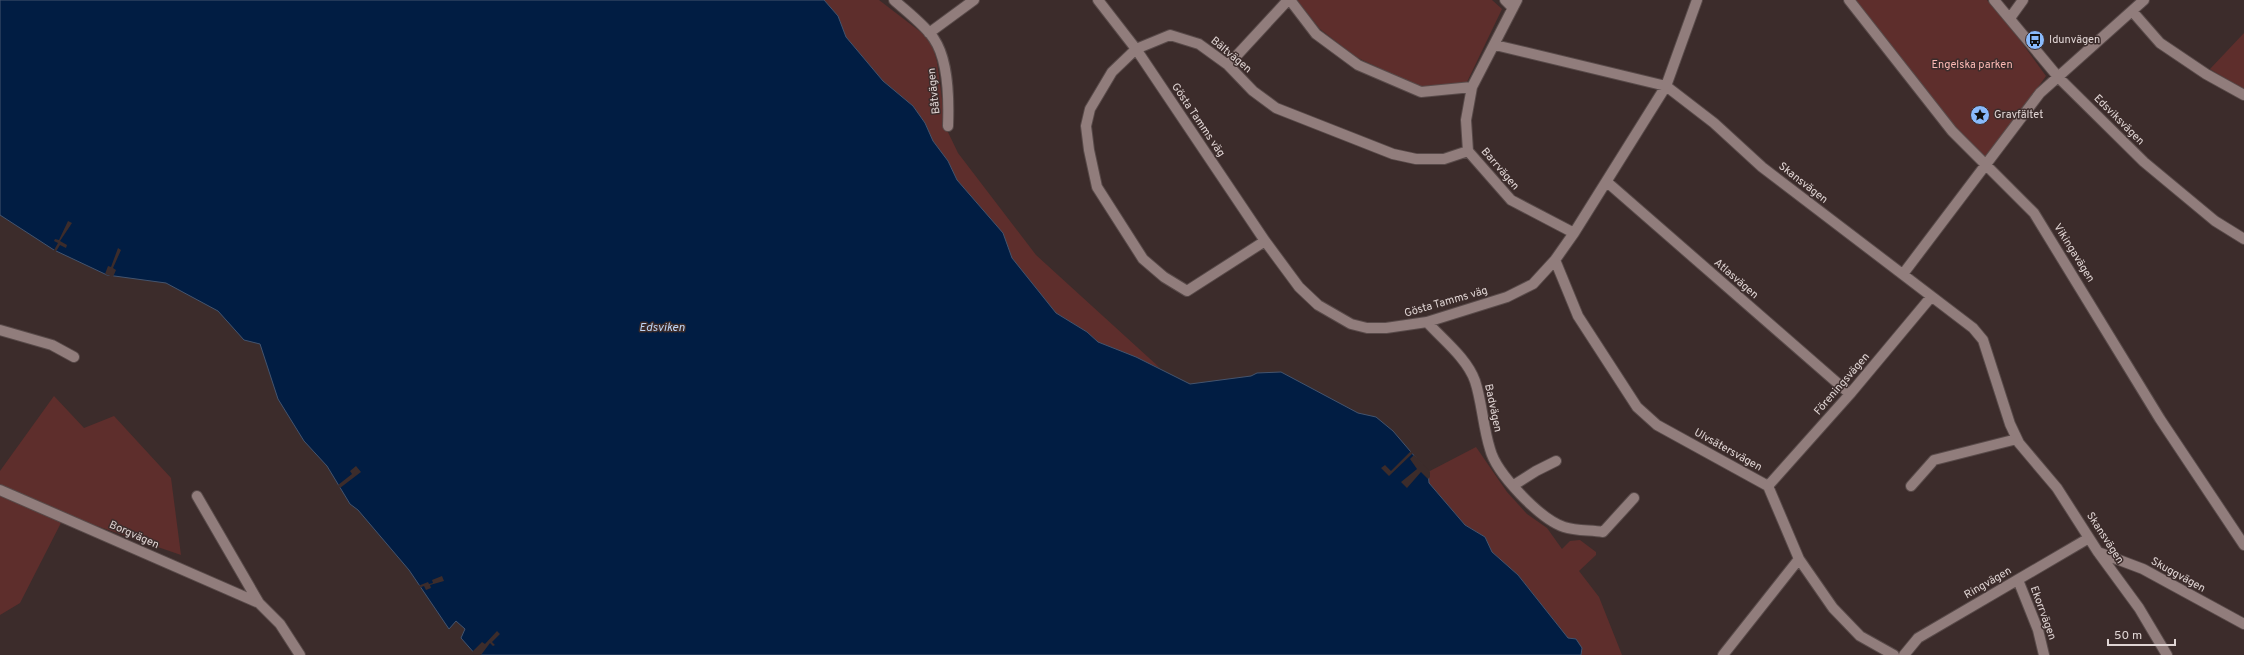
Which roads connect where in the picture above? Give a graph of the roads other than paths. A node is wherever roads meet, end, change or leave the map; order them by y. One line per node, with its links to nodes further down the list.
1 (894, 0): 14 (street, Båtvägen)
2 (974, 0): 14 (street)
3 (1098, 0): 16 (street, Gösta Tamms väg)
4 (1289, 0): 17 (street); 20 (street)
5 (1505, 0): 11 (street)
6 (1697, 0): 19 (street, Gösta Tamms väg)
7 (1849, 0): 24 (street, Vikingavägen)
8 (1994, 0): 13 (street, Edsviksvägen)
9 (2023, 0): 13 (street)
10 (2144, 0): 12 (street)
11 (1515, 4): 15 (street, Barrvägen)
12 (2132, 11): 18 (street); 21 (street)
13 (2010, 18): 18 (street, Edsviksvägen)
14 (929, 33): 22 (street, Båtvägen)
15 (1495, 44): 19 (street, Skansvägen); 20 (street, Barrvägen)
16 (1136, 49): 17 (street, Bältvägen); 28 (street, Gösta Tamms väg); 28 (street, Bältvägen)
17 (1228, 65): 23 (street, Bältvägen)
18 (2059, 78): 24 (street); 27 (street, Edsviksvägen)
19 (1666, 86): 25 (street, Gösta Tamms väg); 30 (street, Skansvägen)
20 (1472, 87): 23 (street, Barrvägen)
21 (2244, 95)
22 (948, 126)
23 (1468, 151): 26 (street, Barrvägen)
24 (1986, 166): 30 (street); 45 (street, Vikingavägen)
25 (1607, 182): 26 (street, Gösta Tamms väg); 35 (street, Atlasvägen)
26 (1574, 233): 29 (street, Gösta Tamms väg)
27 (2244, 239)
28 (1265, 241): 32 (street, Gösta Tamms väg)
29 (1554, 260): 32 (street, Gösta Tamms väg); 39 (street, Ulvsätersvägen)
30 (1903, 274): 31 (street, Skansvägen)
31 (1931, 297): 35 (street, Föreningsvägen); 36 (street, Skansvägen)
32 (1427, 322): 38 (street, Badvägen)
33 (0, 330): 34 (street)
34 (74, 357)
35 (1850, 394): 39 (street, Föreningsvägen)
36 (2017, 439): 40 (street); 44 (street, Skansvägen)
37 (1556, 461): 38 (street)
38 (1514, 485): 43 (street, Badvägen)
39 (1768, 486): 47 (street, Ulvsätersvägen)
40 (1911, 486)
41 (0, 490): 49 (street, Borgvägen)
42 (197, 496): 49 (street, Borgvägen)
43 (1634, 498)
44 (2089, 538): 46 (street, Skansvägen); 48 (street, Ringvägen)
45 (2244, 545)
46 (2098, 552): 50 (street, Skuggvägen); 56 (street, Skansvägen)
47 (1799, 559): 52 (street); 53 (street, Ulvsätersvägen)
48 (2018, 580): 54 (street, Ringvägen); 55 (street, Ekorrvägen)
49 (259, 603): 51 (street, Borgvägen)
50 (2244, 624)
51 (300, 655)
52 (1722, 655)
53 (1894, 655)
54 (1904, 655)
55 (2044, 655)
56 (2166, 655)

